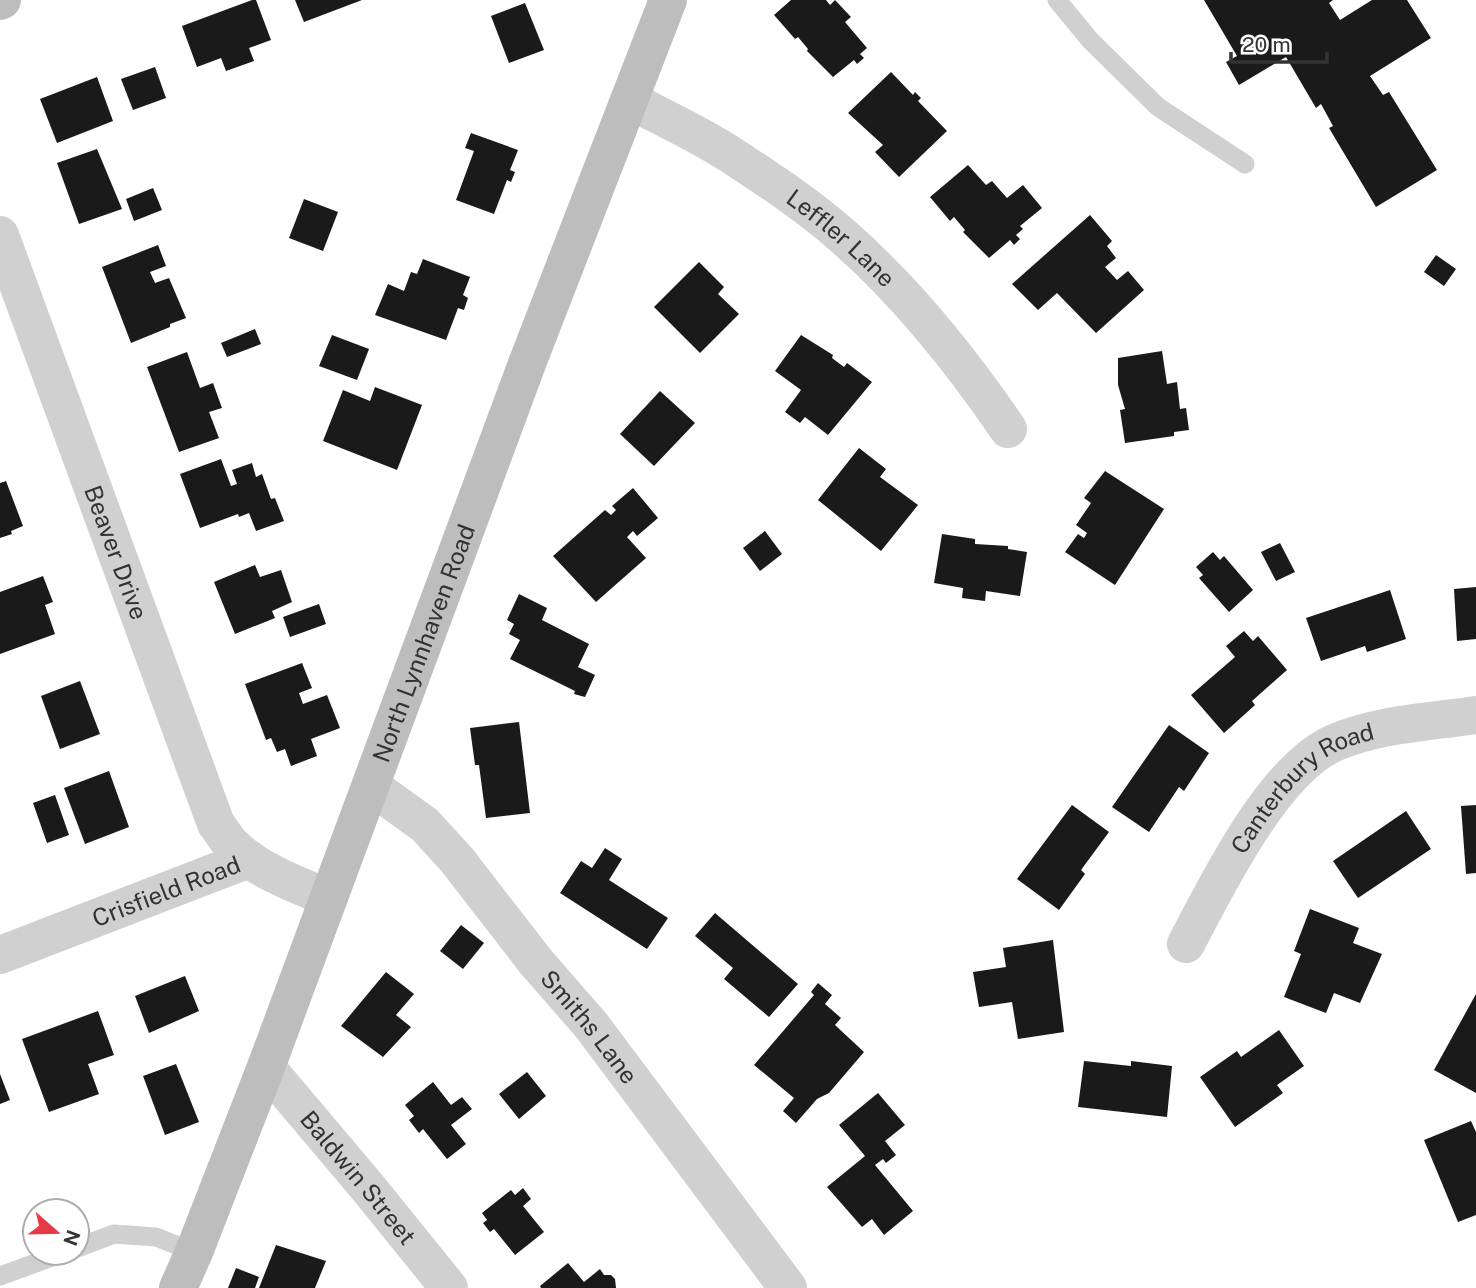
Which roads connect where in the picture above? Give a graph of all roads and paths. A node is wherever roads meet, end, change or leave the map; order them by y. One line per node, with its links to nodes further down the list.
1 (668, 0): 3 (street, North Lynnhaven Road)
2 (1057, 0): 4 (lane)
3 (629, 100): 6 (street, Leffler Lane); 8 (street, North Lynnhaven Road)
4 (1245, 164)
5 (0, 235): 9 (street, Beaver Drive)
6 (1008, 429)
7 (1476, 715): 11 (street, Canterbury Road)
8 (371, 786): 10 (street, North Lynnhaven Road); 20 (street, Smiths Lane)
9 (249, 859): 10 (street, Crisfield Road); 12 (street, Crisfield Road)
10 (329, 898): 13 (street, North Lynnhaven Road)
11 (1186, 944)
12 (0, 955)
13 (266, 1067): 15 (street, North Lynnhaven Road); 19 (street, Baldwin Street)
14 (91, 1243): 15 (lane)
15 (194, 1252): 18 (street, North Lynnhaven Road)
16 (25, 1267): 17 (lane)
17 (0, 1276)
18 (178, 1288)
19 (449, 1288)
20 (788, 1288)

